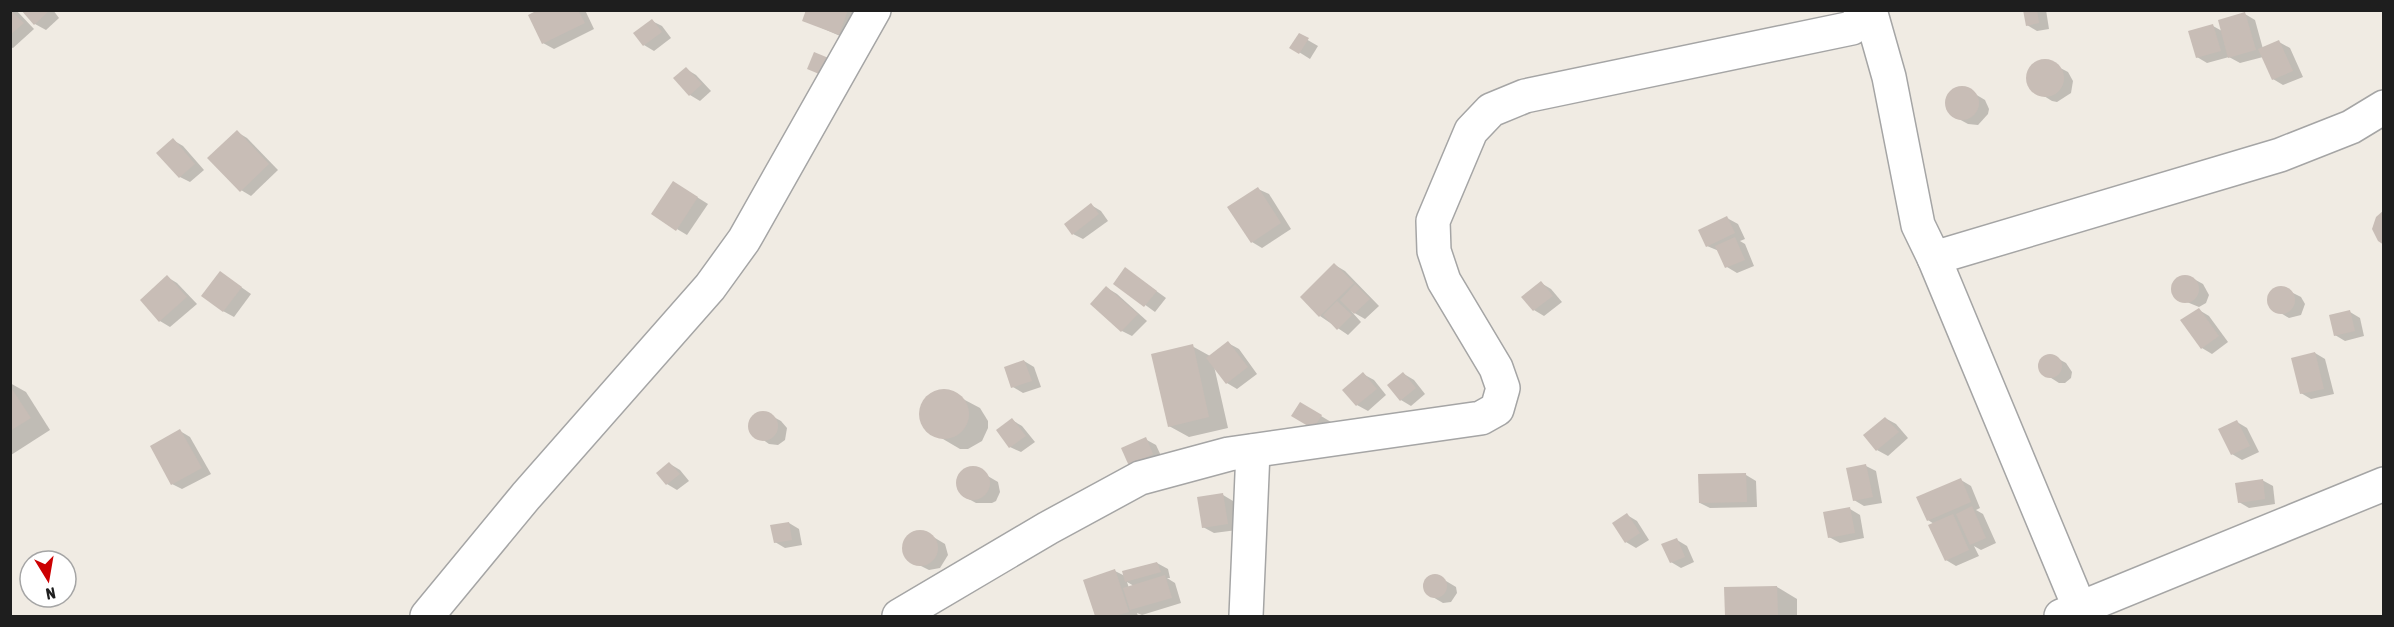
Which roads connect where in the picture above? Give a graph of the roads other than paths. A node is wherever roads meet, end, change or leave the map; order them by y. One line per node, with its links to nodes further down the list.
1 (874, 10): 8 (street)
2 (1869, 10): 4 (street); 5 (street)
3 (2384, 106): 4 (street)
4 (1935, 258): 7 (street)
5 (1253, 451): 9 (street); 10 (street)
6 (2384, 484): 7 (street)
7 (2070, 613)
8 (427, 616)
9 (899, 616)
10 (1246, 616)

